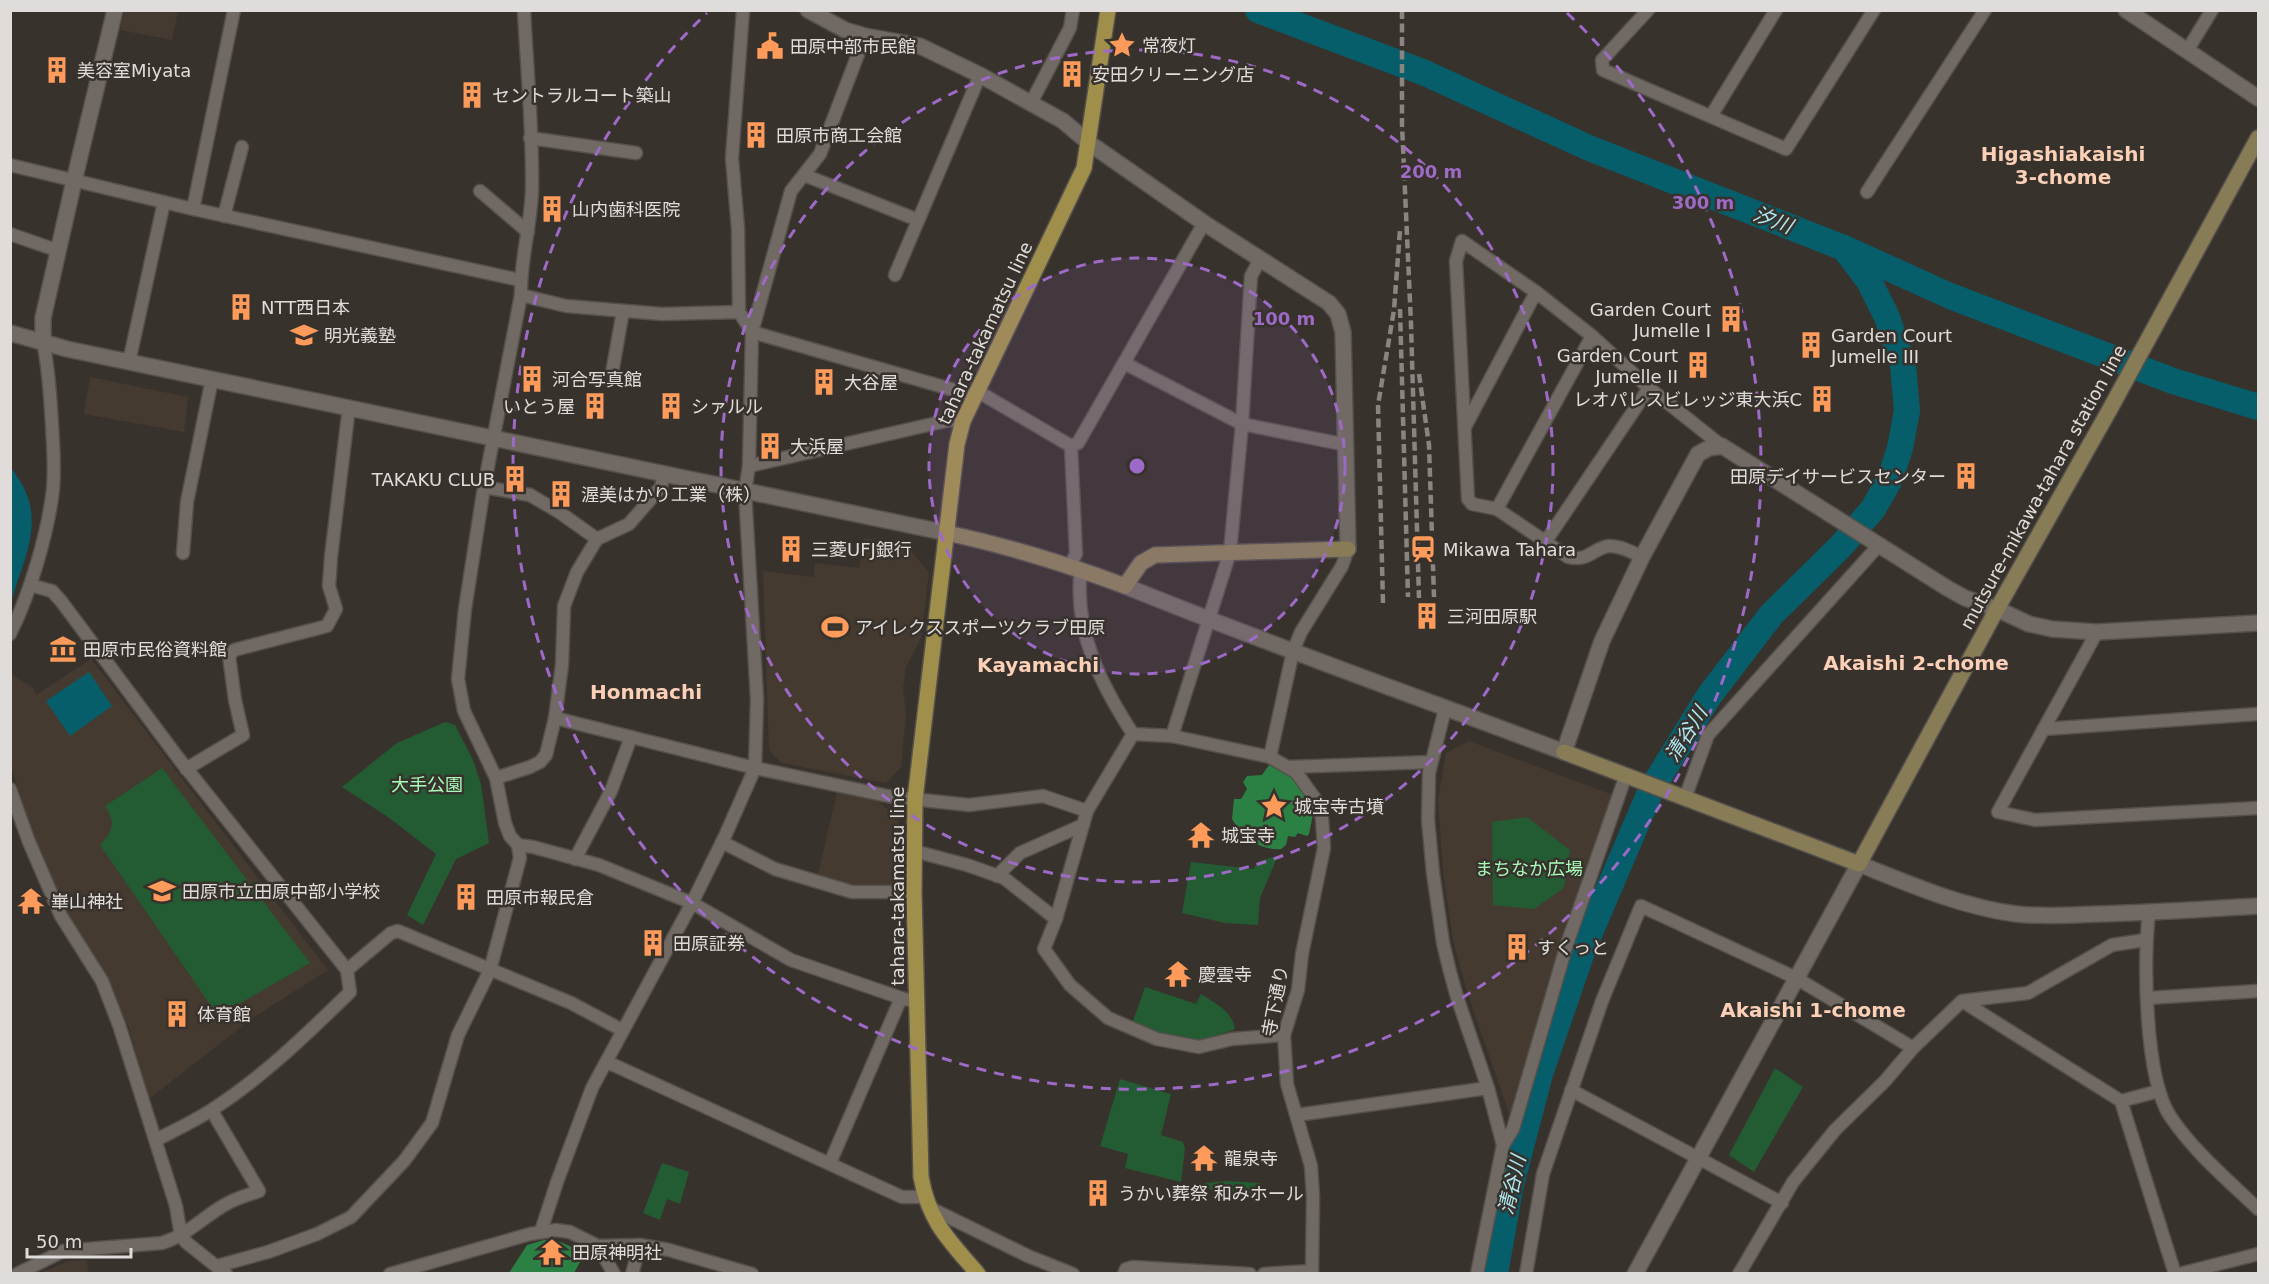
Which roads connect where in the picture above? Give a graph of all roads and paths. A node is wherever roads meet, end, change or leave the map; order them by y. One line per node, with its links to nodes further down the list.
1 (115, 10): 27 (street)
2 (234, 10): 31 (street)
3 (524, 10): 20 (street)
4 (742, 10): 44 (street)
5 (808, 10): 14 (street)
6 (1073, 10): 18 (street)
7 (1108, 10): 22 (main road, tahara-takamatsu line)
8 (1648, 10): 19 (street)
9 (1776, 10): 19 (street)
10 (1874, 10): 19 (street)
11 (1985, 10): 29 (street)
12 (2126, 10): 15 (street)
13 (2212, 10): 15 (street)
14 (865, 36): 16 (street); 26 (street)
15 (2187, 51): 17 (street)
16 (981, 75): 18 (street); 33 (street)
17 (2259, 98)
18 (1031, 103): 22 (street)
19 (1711, 116)
20 (530, 138): 24 (street); 35 (street)
21 (2259, 138): 79 (main road, mutsure-mikawa-tahara station line)
22 (1089, 143): 34 (street); 54 (main road, tahara-takamatsu line)
23 (242, 147): 32 (street)
24 (636, 153)
25 (10, 165): 27 (street)
26 (804, 175): 33 (street); 45 (street)
27 (74, 180): 30 (street); 37 (street)
28 (480, 191): 35 (street)
29 (1868, 192)
30 (164, 202): 31 (street); 49 (street)
31 (193, 209): 32 (street)
32 (224, 216): 40 (street)
33 (918, 220): 39 (street)
34 (1204, 223): 38 (street); 50 (street)
35 (528, 232): 40 (street)
36 (10, 234): 37 (street)
37 (59, 251): 48 (street)
38 (1261, 258): 57 (street); 60 (street)
39 (895, 275)
40 (520, 280): 42 (street)
41 (1536, 292): 47 (street); 58 (street); 58 (street)
42 (520, 295): 43 (street); 59 (street)
43 (622, 311): 44 (street); 51 (street)
44 (739, 312): 45 (street)
45 (752, 332): 54 (street); 63 (street)
46 (10, 333): 48 (street)
47 (1592, 336): 53 (street); 67 (street)
48 (44, 342): 49 (street); 77 (street)
49 (129, 362): 52 (street)
50 (1124, 363): 57 (street); 61 (street)
51 (612, 372)
52 (212, 379): 55 (street); 74 (street)
53 (1649, 388): 62 (street); 70 (street)
54 (976, 394): 56 (main road, tahara-takamatsu line); 61 (street)
55 (349, 406): 59 (street); 97 (street)
56 (963, 421): 63 (street); 68 (main road, tahara-takamatsu line)
57 (1242, 424): 60 (street); 73 (street)
58 (1464, 428): 67 (street)
59 (492, 438): 64 (street); 65 (street)
60 (1347, 445): 72 (street)
61 (1071, 446): 76 (street)
62 (1722, 446): 71 (street); 75 (street)
63 (749, 466): 66 (street)
64 (664, 473): 66 (street); 69 (street)
65 (484, 487): 69 (street); 99 (street)
66 (745, 491): 68 (street); 96 (street)
67 (1497, 509): 70 (street)
68 (947, 533): 76 (main road); 102 (main road, tahara-takamatsu line)
69 (597, 539): 87 (street)
70 (1545, 541): 75 (street)
71 (1880, 544): 79 (street); 101 (street)
72 (1348, 549): 73 (main road); 84 (street)
73 (1230, 552): 78 (main road); 80 (street)
74 (183, 553)
75 (1642, 557): 92 (street)
76 (1076, 567): 78 (main road); 89 (street)
77 (30, 585): 83 (street); 97 (street)
78 (1125, 586): 80 (street)
79 (1996, 609): 82 (street); 110 (main road, mutsure-mikawa-tahara station line)
80 (1209, 620): 84 (street); 90 (street)
81 (2259, 623): 82 (street)
82 (2097, 633): 88 (street)
83 (10, 634)
84 (1293, 651): 85 (street); 93 (street)
85 (1444, 709): 92 (street); 94 (street)
86 (2259, 714): 88 (street)
87 (555, 718): 91 (street); 99 (street)
88 (2044, 729): 103 (street)
89 (1132, 734): 90 (street, 寺下通り); 104 (street)
90 (1173, 736): 93 (street, 寺下通り)
91 (631, 737): 96 (street); 109 (street)
92 (1564, 752): 98 (main road)
93 (1270, 757): 95 (street, 寺下通り)
94 (1431, 762): 95 (street); 130 (street)
95 (1287, 767): 127 (street, 寺下通り)
96 (755, 768): 102 (street); 106 (street)
97 (186, 769): 118 (street)
98 (1632, 777): 101 (main road); 137 (street)
99 (496, 778): 107 (street)
100 (10, 789): 136 (street)
101 (1681, 796): 110 (main road)
102 (915, 799): 104 (street); 108 (main road, tahara-takamatsu line)
103 (2259, 808)
104 (1087, 812): 105 (street)
105 (1083, 825): 111 (street); 116 (street)
106 (722, 842): 112 (street); 113 (street)
107 (518, 845): 109 (street); 119 (street)
108 (914, 852): 111 (street); 112 (main road, tahara-takamatsu line)
109 (576, 859): 113 (street)
110 (1859, 864): 115 (street); 120 (street)
111 (997, 876): 116 (street)
112 (914, 892): 125 (main road, tahara-takamatsu line)
113 (692, 903): 122 (street); 126 (street)
114 (2259, 906): 115 (street)
115 (2149, 913): 117 (street)
116 (1056, 919): 127 (street)
117 (2145, 940): 123 (street); 124 (street)
118 (347, 970): 119 (street); 134 (street)
119 (490, 970): 126 (street); 148 (street)
120 (1796, 978): 128 (street); 131 (street); 138 (street)
121 (2259, 991): 123 (street)
122 (901, 998): 125 (street); 139 (street)
123 (2148, 998): 132 (street)
124 (1962, 1001): 128 (street); 133 (street)
125 (917, 1002): 140 (main road, tahara-takamatsu line)
126 (621, 1030): 129 (street)
127 (1284, 1035): 135 (street, 寺下通り)
128 (1913, 1048): 141 (street)
129 (607, 1062): 139 (street); 143 (street)
130 (1488, 1088): 135 (street); 137 (street)
131 (1571, 1090): 138 (street); 161 (street)
132 (2159, 1091): 133 (street); 142 (street)
133 (2121, 1101): 164 (street)
134 (212, 1110): 136 (street); 144 (street)
135 (1297, 1114): 149 (street, 寺下通り)
136 (156, 1140): 144 (street)
137 (1503, 1145): 160 (street)
138 (1698, 1158): 141 (street); 162 (street)
139 (830, 1163): 140 (street)
140 (927, 1202): 155 (main road, tahara-takamatsu line); 156 (street)
141 (1782, 1203): 163 (street)
142 (2259, 1209)
143 (541, 1231): 146 (street); 151 (street)
144 (181, 1236): 148 (street); 150 (street)
145 (640, 1245): 146 (street); 153 (street); 154 (street)
146 (598, 1246): 152 (street)
147 (2259, 1254): 164 (street)
148 (221, 1270)
149 (1311, 1272): 159 (street)
150 (17, 1274)
151 (390, 1274)
152 (614, 1274)
153 (632, 1274)
154 (752, 1274)
155 (978, 1274)
156 (1073, 1274)
157 (1124, 1274): 158 (street)
158 (1250, 1274)
159 (1264, 1274)
160 (1477, 1274)
161 (1526, 1274)
162 (1635, 1274)
163 (1739, 1274)
164 (2177, 1274)

